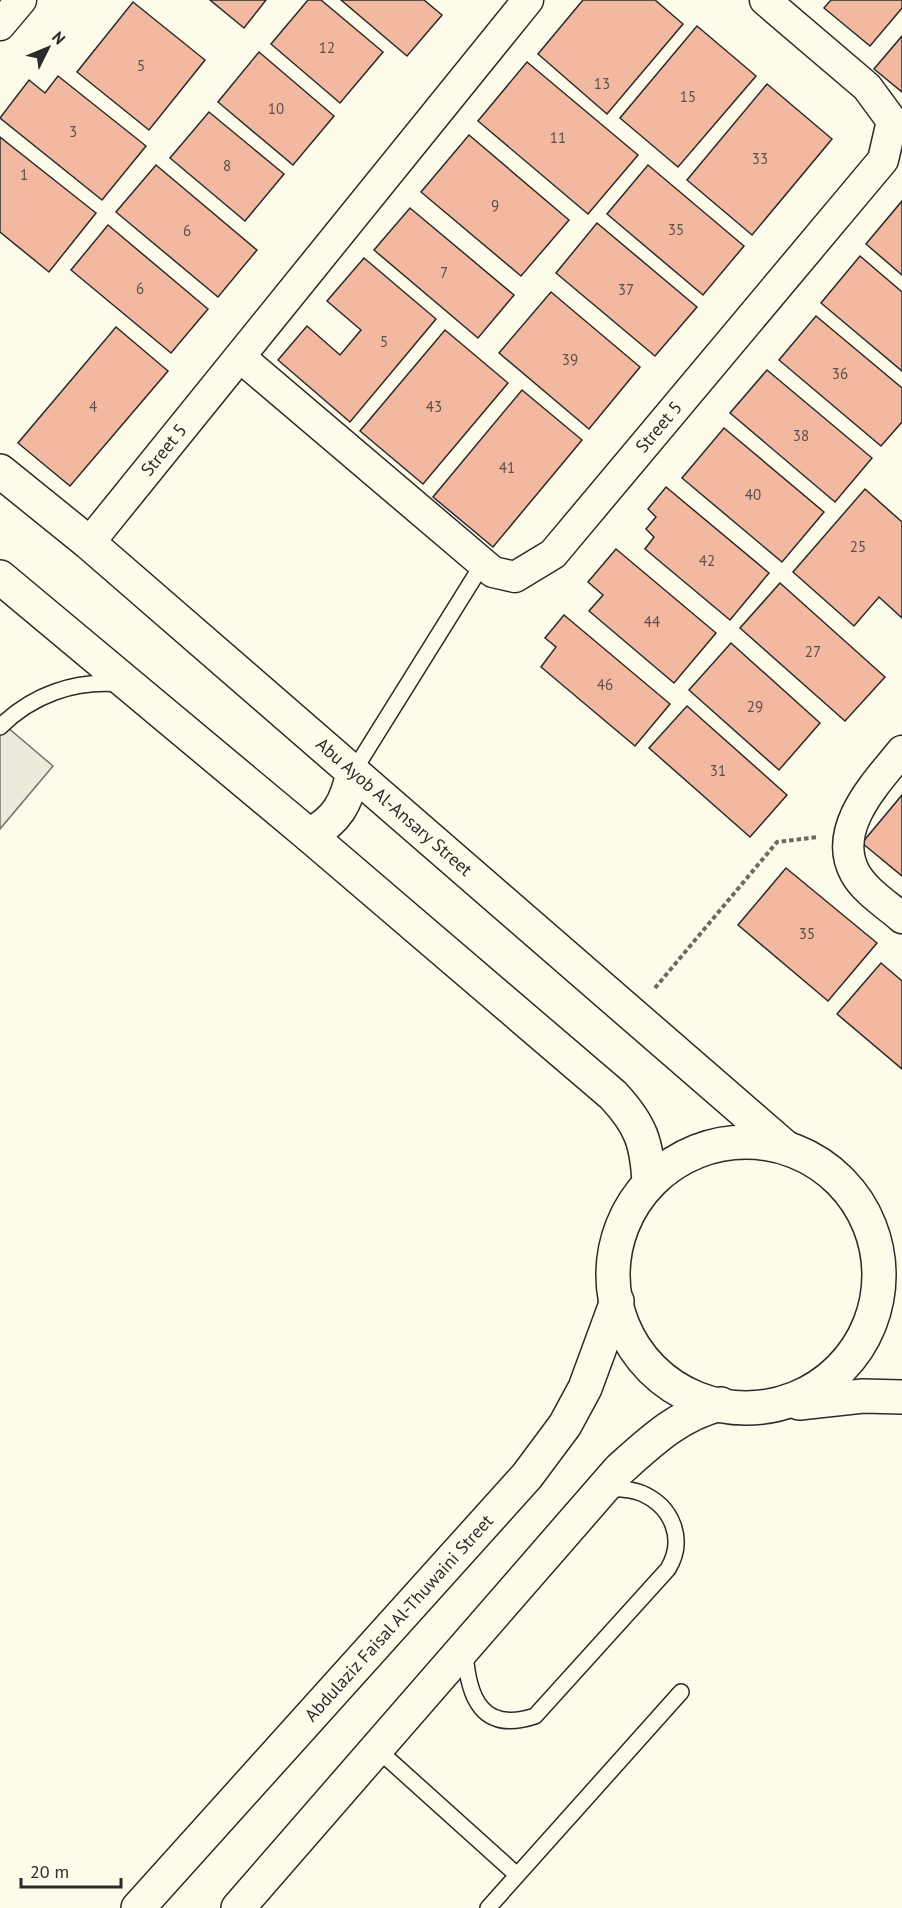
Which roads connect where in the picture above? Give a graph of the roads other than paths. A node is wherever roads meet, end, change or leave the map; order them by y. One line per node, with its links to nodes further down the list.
1 (21, 0): 4 (street)
2 (528, 0): 5 (street, Street 5)
3 (765, 0): 8 (street, Street 5)
4 (0, 26)
5 (240, 357): 7 (street, Street 5); 8 (street, Street 5)
6 (0, 471): 7 (street, Abu Ayob Al-Ansary Street)
7 (88, 543): 13 (street, Abu Ayob Al-Ansary Street)
8 (482, 565): 13 (lane)
9 (0, 577): 10 (street)
10 (129, 685): 11 (lane); 14 (street)
11 (0, 727)
12 (902, 751): 15 (street)
13 (353, 772): 14 (street); 16 (street, Abu Ayob Al-Ansary Street)
14 (309, 835): 17 (street)
15 (902, 918)
16 (785, 1147): 17 (street); 18 (street)
17 (649, 1183): 20 (street)
18 (877, 1255): 19 (street); 23 (street)
19 (902, 1281)
20 (617, 1301): 22 (street); 29 (street, Abdulaziz Faisal Al-Thuwaini Street)
21 (902, 1397): 23 (street)
22 (721, 1404): 23 (street); 24 (street)
23 (779, 1406)
24 (601, 1488): 25 (street); 25 (lane)
25 (464, 1646): 27 (street)
26 (681, 1692): 28 (lane)
27 (376, 1748): 28 (lane); 30 (street)
28 (517, 1875): 31 (lane)
29 (138, 1908)
30 (238, 1908)
31 (488, 1908)

